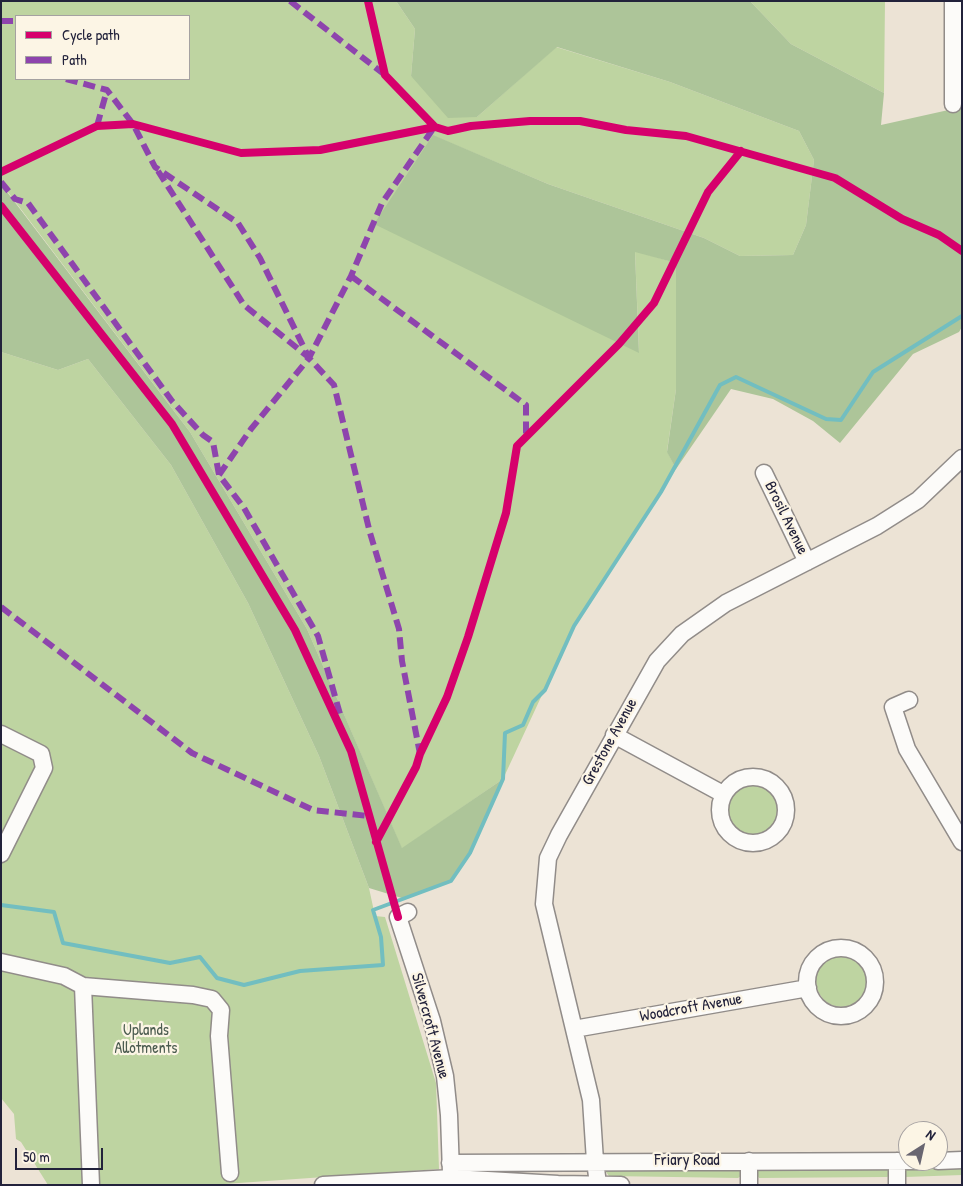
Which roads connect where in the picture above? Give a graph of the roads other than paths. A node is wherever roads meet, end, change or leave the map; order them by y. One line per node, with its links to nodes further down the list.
1 (953, 1): 2 (street)
2 (957, 52): 3 (street)
3 (953, 105)
4 (962, 458): 6 (street, Grestone Avenue)
5 (764, 473): 6 (street, Brosil Avenue)
6 (808, 562): 9 (street, Grestone Avenue)
7 (909, 700): 11 (street)
8 (1, 734): 12 (street)
9 (614, 735): 10 (street); 17 (street, Grestone Avenue)
10 (724, 794): 10 (street)
11 (962, 842)
12 (1, 854)
13 (408, 912): 23 (street, Silvercroft Avenue)
14 (1, 962): 15 (street)
15 (82, 986): 24 (street); 27 (street)
16 (808, 988): 16 (street); 17 (street, Woodcroft Avenue)
17 (574, 1029): 21 (street, Grestone Avenue)
18 (962, 1160): 20 (street)
19 (749, 1161): 21 (street, Friary Road); 22 (street, Friary Road); 30 (street)
20 (948, 1161)
21 (595, 1162): 23 (street, Friary Road); 26 (street, Grestone Avenue)
22 (897, 1162): 31 (street)
23 (451, 1170): 25 (street, Friary Road); 28 (street, Friary Road)
24 (230, 1173)
25 (533, 1184): 26 (street, Friary Road)
26 (598, 1184): 29 (street, Friary Road)
27 (91, 1185)
28 (322, 1185)
29 (620, 1185)
30 (749, 1185)
31 (897, 1185)

